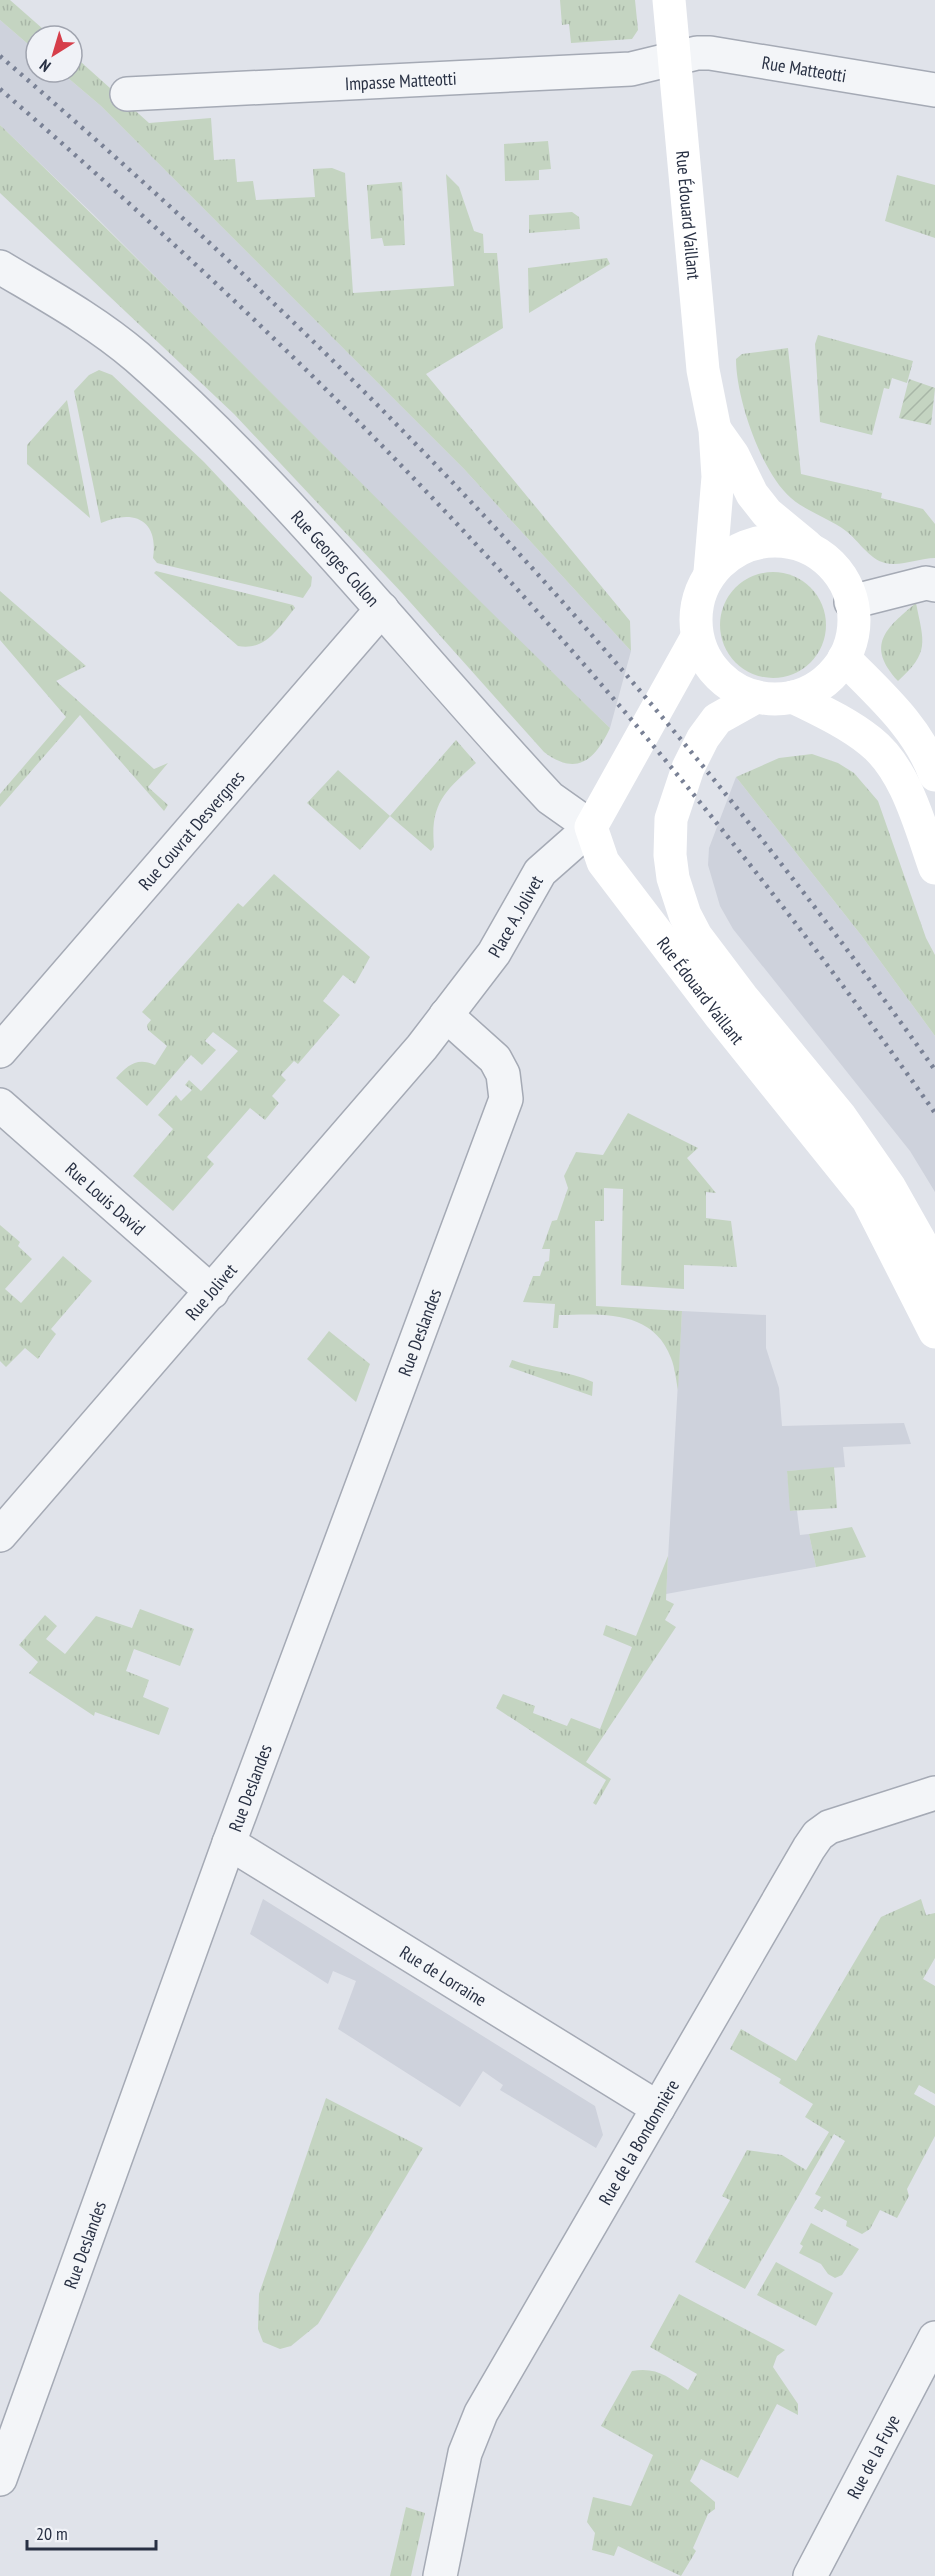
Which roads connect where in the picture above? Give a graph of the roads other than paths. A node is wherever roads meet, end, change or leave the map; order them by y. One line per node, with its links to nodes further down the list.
1 (669, 0): 2 (main road, Rue Édouard Vaillant)
2 (674, 57): 3 (street, Rue Matteotti); 4 (street, Impasse Matteotti); 6 (main road, Rue Édouard Vaillant)
3 (935, 90)
4 (127, 94)
5 (0, 267): 11 (street, Rue Georges Collon)
6 (715, 430): 7 (main road, Rue Édouard Vaillant); 8 (main road, Rue Édouard Vaillant)
7 (810, 548): 8 (main road); 10 (main road)
8 (710, 573): 12 (main road)
9 (935, 585): 10 (street)
10 (851, 602): 13 (main road)
11 (382, 609): 17 (street, Rue Georges Collon); 21 (street, Rue Couvrat Desvergnes)
12 (697, 637): 14 (main road); 17 (main road)
13 (844, 658): 15 (main road); 16 (main road)
14 (756, 697): 15 (main road); 24 (main road, Rue Édouard Vaillant)
15 (793, 697): 18 (main road)
16 (933, 757)
17 (591, 827): 19 (street, Place A. Jolivet); 25 (main road, Rue Édouard Vaillant)
18 (935, 868)
19 (446, 1016): 20 (street, Place A. Jolivet); 28 (street, Rue Deslandes)
20 (422, 1047): 23 (street, Rue Jolivet)
21 (0, 1051)
22 (0, 1105): 23 (street, Rue Louis David)
23 (212, 1292): 26 (street, Rue Jolivet)
24 (935, 1312)
25 (935, 1332)
26 (0, 1535)
27 (935, 1793): 29 (street, Rue de la Bondonnière)
28 (230, 1843): 29 (street, Rue de Lorraine); 31 (street, Rue Deslandes)
29 (658, 2108): 32 (street, Rue de la Bondonnière)
30 (935, 2338): 33 (street, Rue de la Fuye)
31 (0, 2479)
32 (440, 2576)
33 (810, 2576)

